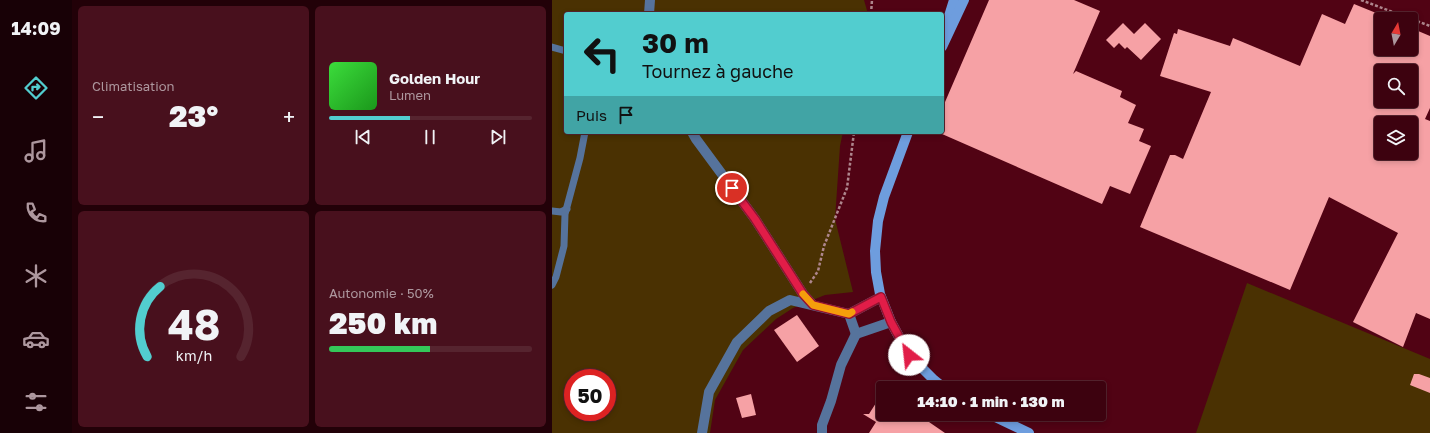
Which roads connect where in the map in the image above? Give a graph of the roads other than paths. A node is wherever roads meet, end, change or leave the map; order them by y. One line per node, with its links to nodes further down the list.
1 (650, 0): 4 (street)
2 (954, 0): 5 (main road)
3 (964, 0): 6 (main road)
4 (649, 12)
5 (944, 32)
6 (944, 43)
7 (552, 47): 8 (lane)
8 (564, 50)
9 (585, 134): 12 (lane)
10 (693, 134): 16 (street)
11 (907, 134): 15 (main road)
12 (567, 209): 13 (lane); 14 (lane)
13 (552, 211)
14 (552, 285)
15 (881, 297): 17 (street); 18 (main road)
16 (813, 305): 17 (street); 22 (street)
17 (849, 314): 19 (street)
18 (891, 322): 19 (street); 20 (main road)
19 (856, 334): 23 (street)
20 (935, 381)
21 (1004, 421): 24 (main road)
22 (702, 433)
23 (822, 433)
24 (1029, 433)

